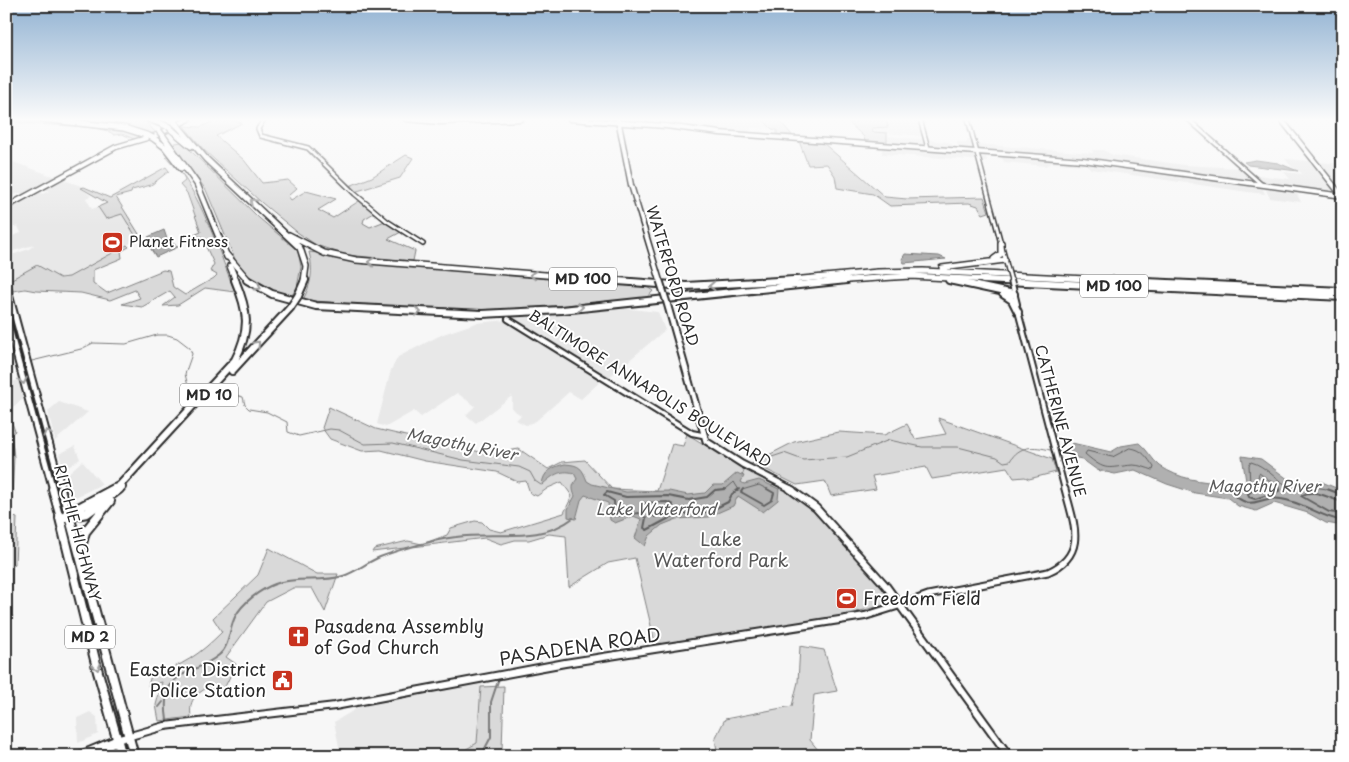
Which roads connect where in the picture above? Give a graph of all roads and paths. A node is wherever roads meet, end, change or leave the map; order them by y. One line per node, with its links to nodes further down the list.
1 (102, 155): 16 (main road)
2 (170, 155): 14 (highway)
3 (175, 155): 14 (highway, MD 10)
4 (201, 155): 12 (highway)
5 (202, 155): 12 (highway, MD 10)
6 (315, 155): 21 (street)
7 (625, 155): 35 (main road, WATERFORD ROAD, bridge)
8 (977, 155): 17 (street, CATHERINE AVENUE)
9 (1011, 155): 13 (main road)
10 (1227, 155): 13 (street)
11 (1308, 155): 15 (main road)
12 (206, 159): 19 (highway, MD 10, one-way to 12)
13 (1260, 184): 15 (main road)
14 (196, 186): 22 (highway, MD 10)
15 (1342, 196)
16 (6, 208)
17 (993, 213): 18 (street); 20 (street, CATHERINE AVENUE)
18 (989, 216)
19 (289, 235): 25 (highway, MD 100, one-way to 19); 36 (highway, MD 10, one-way to 19, bridge)
20 (1001, 243): 23 (highway); 24 (street, CATHERINE AVENUE)
21 (423, 244)
22 (225, 253): 26 (highway, MD 100, one-way to 26); 37 (highway, MD 10)
23 (993, 260): 24 (highway); 25 (highway)
24 (1005, 260): 30 (street, CATHERINE AVENUE, bridge)
25 (891, 271): 29 (highway, MD 100)
26 (885, 277): 28 (highway); 31 (highway, MD 100)
27 (6, 283): 37 (main road, RITCHIE HIGHWAY / MD 2, one-way to 27)
28 (990, 290): 30 (highway); 32 (highway)
29 (1343, 290)
30 (1014, 294): 32 (street, CATHERINE AVENUE)
31 (1343, 298)
32 (1018, 312): 39 (street, CATHERINE AVENUE)
33 (6, 317): 37 (main road, RITCHIE HIGHWAY / MD 2, one-way to 37)
34 (508, 318): 35 (street, BALTIMORE ANNAPOLIS BOULEVARD)
35 (702, 435): 39 (main road, BALTIMORE ANNAPOLIS BOULEVARD)
36 (128, 482): 37 (highway, MD 10); 38 (highway)
37 (66, 516): 38 (highway, RITCHIE HIGHWAY / MD 2); 41 (highway, RITCHIE HIGHWAY / MD 2, one-way to 41)
38 (80, 556): 40 (highway, MD 2)
39 (900, 605): 40 (main road, PASADENA ROAD); 46 (main road, BALTIMORE ANNAPOLIS BOULEVARD)
40 (129, 737): 41 (main road, PASADENA ROAD); 45 (highway, MD 2)
41 (117, 741): 42 (main road); 43 (main road); 44 (highway, RITCHIE HIGHWAY / MD 2)
42 (77, 756)
43 (94, 756)
44 (122, 756)
45 (134, 756)
46 (1008, 756)

